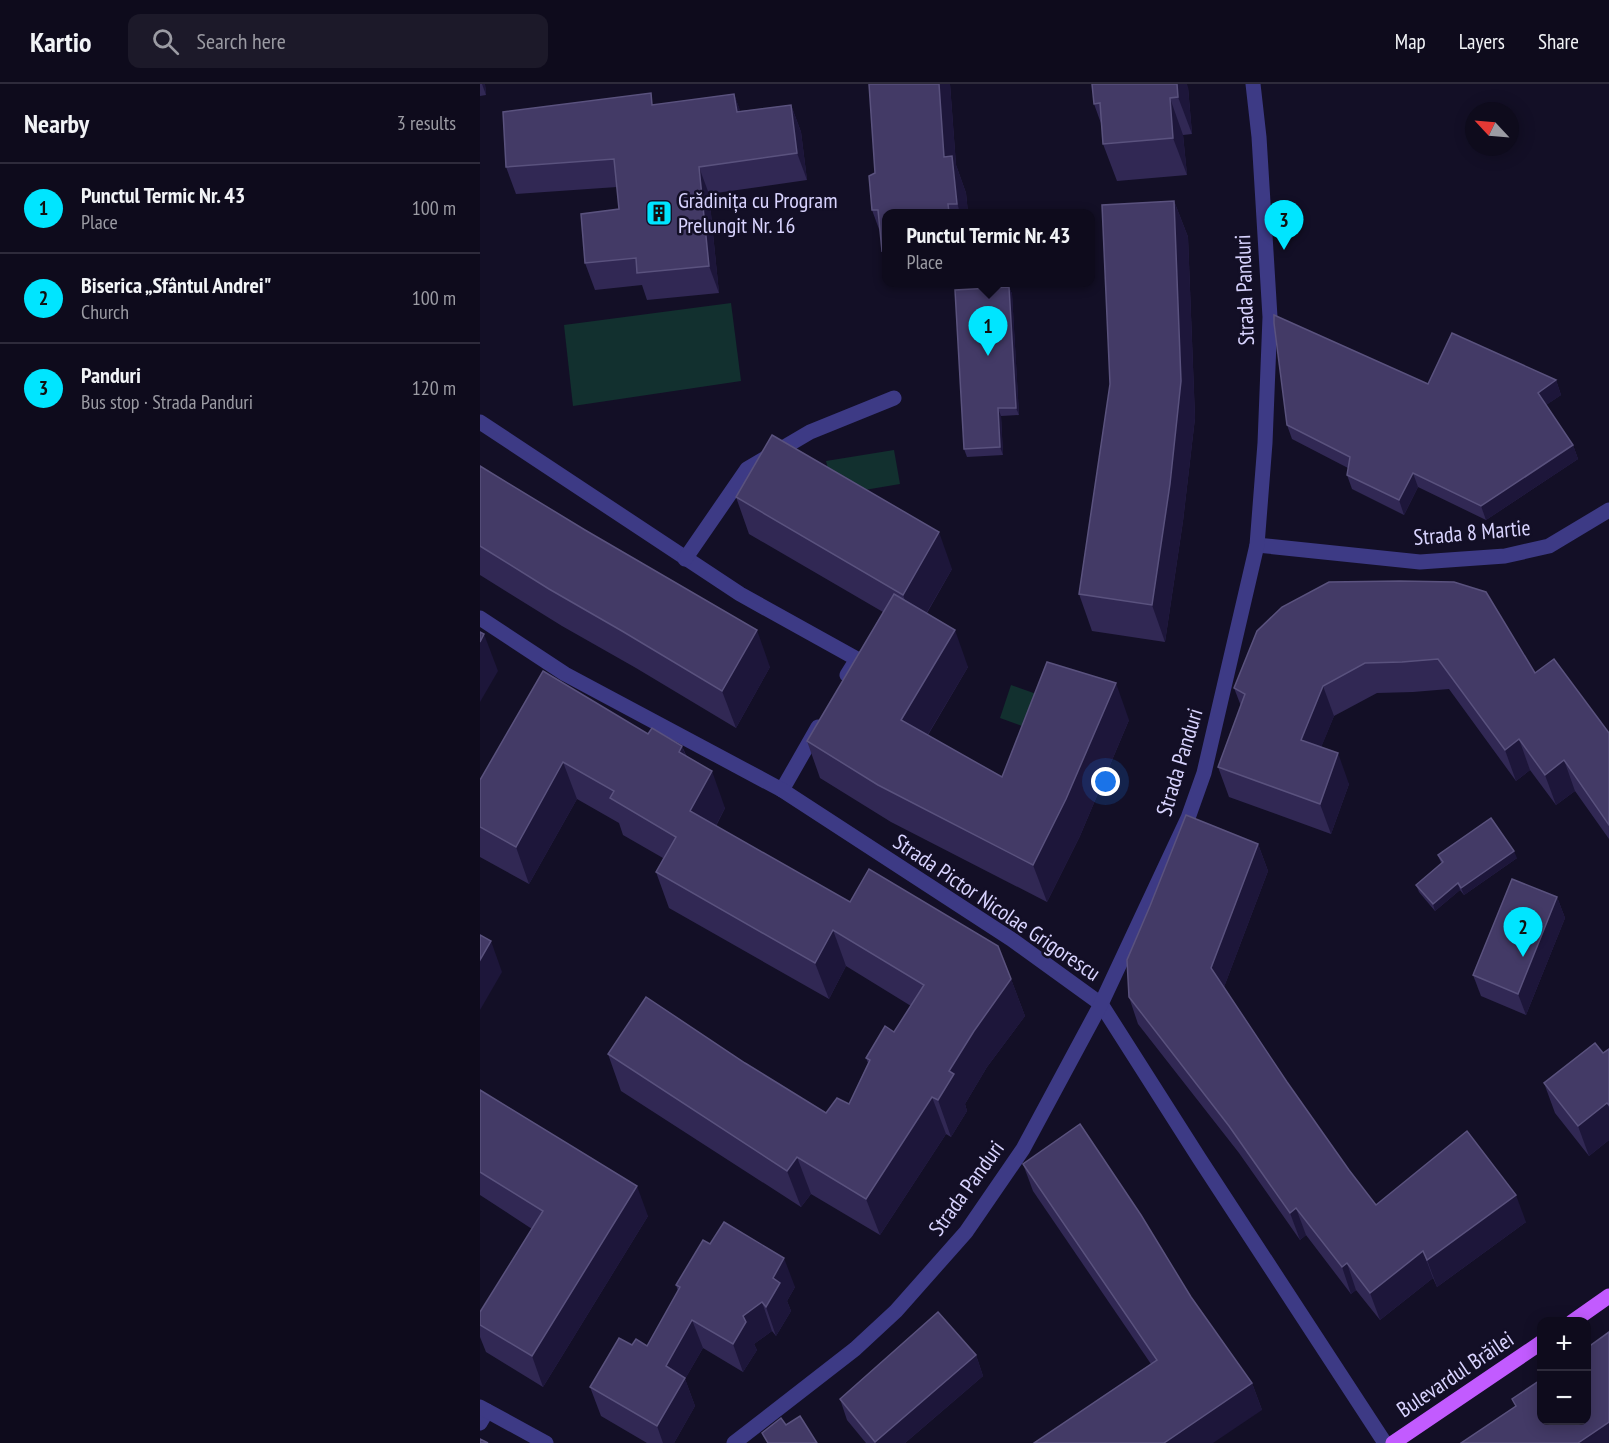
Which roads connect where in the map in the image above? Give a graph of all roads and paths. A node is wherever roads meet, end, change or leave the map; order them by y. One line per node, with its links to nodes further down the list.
1 (1253, 84): 5 (street, Strada Panduri)
2 (894, 398): 6 (street)
3 (480, 422): 6 (street)
4 (1609, 510): 5 (street, Strada 8 Martie)
5 (1257, 545): 11 (street, Strada Panduri)
6 (686, 559): 8 (street)
7 (480, 618): 10 (street, Strada Pictor Nicolae Grigorescu)
8 (839, 689)
9 (828, 710): 10 (street)
10 (782, 790): 11 (street, Strada Pictor Nicolae Grigorescu)
11 (1101, 1004): 17 (street, Strada Panduri); 18 (street, Strada Pictor Nicolae Grigorescu)
12 (1609, 1296): 13 (main road)
13 (1579, 1317)
14 (1537, 1345): 19 (main road, Bulevardul Brăilei)
15 (482, 1414): 16 (street)
16 (546, 1443)
17 (735, 1443)
18 (1385, 1443)
19 (1394, 1443)

